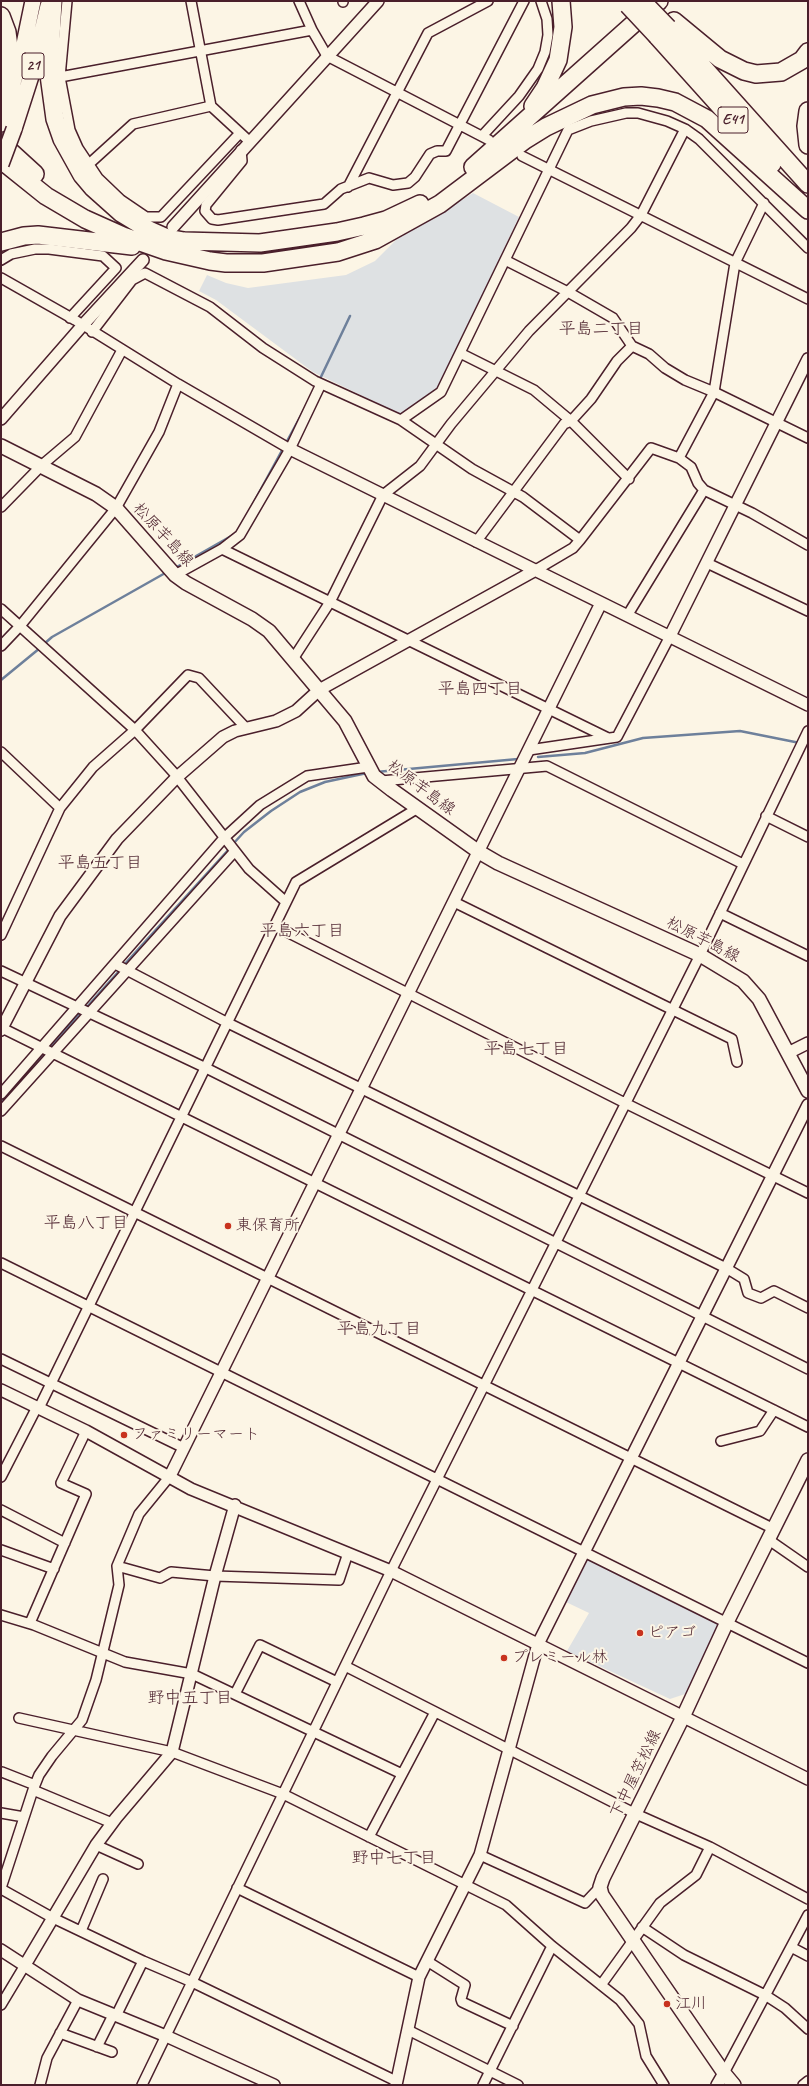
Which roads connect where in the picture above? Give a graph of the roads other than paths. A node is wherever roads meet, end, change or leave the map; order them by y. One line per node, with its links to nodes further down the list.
1 (33, 1): 27 (highway, 21)
2 (49, 1): 27 (highway, 21)
3 (53, 1): 46 (highway)
4 (67, 1): 22 (street)
5 (191, 1): 19 (street)
6 (299, 1): 18 (street)
7 (378, 1): 21 (street)
8 (488, 1): 23 (street)
9 (524, 1): 28 (street)
10 (541, 1): 28 (street)
11 (561, 1): 39 (highway)
12 (652, 1): 17 (highway)
13 (660, 1): 39 (highway)
14 (673, 1): 39 (highway)
15 (631, 2): 17 (highway, E41, bridge)
16 (1, 16): 24 (highway)
17 (666, 28): 20 (highway); 40 (highway, E41); 43 (highway, E41)
18 (312, 30): 19 (street); 21 (street)
19 (200, 51): 22 (street); 25 (street)
20 (808, 52)
21 (327, 56): 23 (street); 33 (street)
22 (60, 77): 37 (street)
23 (397, 92): 28 (street); 41 (street)
24 (1, 102)
25 (211, 106): 30 (street); 37 (street)
26 (808, 111): 32 (highway)
27 (6, 125): 36 (highway, 21, bridge)
28 (460, 125): 41 (street)
29 (685, 129): 38 (street); 42 (street); 45 (street)
30 (240, 133): 33 (street); 37 (street)
31 (1, 143): 46 (highway)
32 (808, 145)
33 (245, 146): 41 (street); 46 (street)
34 (522, 156): 38 (street)
35 (1, 160): 46 (highway)
36 (1, 164)
37 (88, 164)
38 (548, 170): 45 (street); 51 (street)
39 (476, 172): 44 (highway); 46 (highway)
40 (808, 184)
41 (348, 187)
42 (764, 203): 48 (street); 52 (street)
43 (808, 204)
44 (808, 210)
45 (641, 216): 52 (street); 54 (street)
46 (169, 238): 47 (highway)
47 (1, 242)
48 (808, 248)
49 (1, 260): 56 (street)
50 (143, 260): 57 (street)
51 (505, 260): 54 (street); 61 (street)
52 (735, 263): 55 (street); 66 (street)
53 (1, 278): 56 (street)
54 (568, 292): 59 (street); 63 (street)
55 (808, 299)
56 (70, 318): 57 (street)
57 (82, 326): 58 (street); 67 (street)
58 (92, 332): 60 (street); 64 (street)
59 (632, 346): 66 (street); 69 (street)
60 (122, 350): 65 (street); 76 (street)
61 (460, 353): 63 (street); 68 (street)
62 (808, 359): 70 (street)
63 (496, 371): 69 (street); 72 (street)
64 (318, 383): 68 (street); 74 (street)
65 (178, 384): 74 (street); 83 (street)
66 (714, 392): 70 (street); 75 (street)
67 (1, 419)
68 (401, 420): 72 (street)
69 (571, 421): 77 (street); 79 (street)
70 (776, 422): 71 (street); 81 (street)
71 (808, 438)
72 (438, 445): 79 (street); 80 (street)
73 (1, 446): 76 (main road, 松原芋島線)
74 (287, 447): 80 (street); 87 (street)
75 (679, 458): 77 (street); 78 (street)
76 (42, 465): 82 (street); 83 (main road, 松原芋島線)
77 (629, 479): 84 (street)
78 (704, 490): 81 (street); 95 (street)
79 (514, 492): 84 (street); 85 (street)
80 (382, 495): 85 (street); 91 (street)
81 (735, 505): 86 (street); 88 (street)
82 (1, 507)
83 (116, 508): 90 (main road, 松原芋島線); 96 (street)
84 (580, 540): 89 (street)
85 (476, 542): 89 (street)
86 (808, 545)
87 (222, 549): 90 (street); 91 (street)
88 (707, 563): 94 (street); 97 (street)
89 (534, 570): 92 (street); 98 (street)
90 (172, 572): 100 (main road, 松原芋島線)
91 (330, 602): 98 (street); 100 (street)
92 (601, 603): 95 (street); 103 (street)
93 (1, 609): 96 (street)
94 (808, 611)
95 (626, 616): 97 (street)
96 (20, 626): 99 (street); 105 (street)
97 (669, 638): 102 (street); 107 (street)
98 (406, 640): 101 (street); 103 (street)
99 (1, 646)
100 (293, 659): 101 (main road, 松原芋島線)
101 (319, 690): 104 (street); 111 (main road, 松原芋島線)
102 (808, 705)
103 (549, 710): 107 (street); 108 (street)
104 (246, 728): 105 (street); 112 (street)
105 (135, 730): 112 (street); 113 (street)
106 (808, 731): 115 (street)
107 (608, 738): 108 (street)
108 (529, 750): 110 (street)
109 (1, 752): 113 (street)
110 (520, 769): 111 (street); 118 (street); 119 (street)
111 (373, 773): 114 (main road, 松原芋島線); 117 (street)
112 (176, 778): 117 (street); 129 (street)
113 (60, 808): 124 (street)
114 (418, 808): 118 (main road, 松原芋島線); 120 (street)
115 (766, 816): 116 (street); 119 (street)
116 (808, 837)
117 (230, 845): 120 (street); 127 (street); 127 (street)
118 (479, 852): 121 (street); 125 (main road, 松原芋島線)
119 (743, 864): 122 (street)
120 (286, 902): 123 (street)
121 (454, 902): 130 (street); 131 (street)
122 (720, 912): 125 (street); 126 (street)
123 (275, 926): 130 (street); 133 (street)
124 (1, 935)
125 (700, 955): 131 (street); 137 (main road, 松原芋島線)
126 (808, 956)
127 (121, 967): 132 (street); 132 (street); 133 (street)
128 (1, 971): 129 (street)
129 (26, 981): 132 (street); 134 (street)
130 (409, 992): 140 (street); 143 (street)
131 (672, 1008): 138 (street); 143 (street)
132 (84, 1009): 136 (street); 136 (street); 139 (street)
133 (228, 1023): 139 (street); 140 (street)
134 (2, 1029): 136 (street)
135 (808, 1044): 137 (street)
136 (47, 1051): 142 (street); 145 (street); 146 (street)
137 (788, 1053): 141 (main road, 松原芋島線)
138 (737, 1062)
139 (206, 1068): 146 (street); 147 (street)
140 (362, 1089): 147 (street); 152 (street)
141 (808, 1091)
142 (1, 1094)
143 (624, 1103): 149 (street); 152 (street)
144 (808, 1105): 149 (street)
145 (1, 1111)
146 (182, 1117): 150 (street); 153 (street)
147 (338, 1136): 150 (street); 154 (street)
148 (1, 1146): 153 (street)
149 (772, 1176): 151 (street); 156 (street)
150 (315, 1183): 157 (street); 158 (street)
151 (808, 1193)
152 (578, 1196): 154 (street); 156 (street)
153 (136, 1211): 157 (street); 159 (street)
154 (555, 1243): 158 (street); 161 (street)
155 (1, 1263): 159 (street)
156 (726, 1268): 160 (street); 161 (street)
157 (268, 1277): 165 (street); 167 (street)
158 (532, 1291): 163 (street); 167 (street)
159 (89, 1307): 165 (street); 166 (street)
160 (808, 1308)
161 (702, 1316): 163 (street); 164 (street)
162 (1, 1359): 166 (street)
163 (679, 1363): 170 (street); 175 (street)
164 (808, 1369)
165 (221, 1372): 174 (street); 179 (street)
166 (51, 1384): 169 (street); 174 (street)
167 (484, 1385): 175 (street); 179 (street)
168 (1, 1390): 169 (street)
169 (38, 1407): 172 (street); 178 (street)
170 (774, 1410): 171 (street); 173 (street)
171 (808, 1428)
172 (86, 1431): 177 (street); 183 (street)
173 (721, 1441)
174 (184, 1448): 177 (street)
175 (631, 1458): 182 (street); 185 (street)
176 (808, 1460): 182 (main road, 下中屋笠松線)
177 (170, 1476): 180 (street); 187 (street)
178 (1, 1477)
179 (437, 1480): 185 (street); 190 (street)
180 (235, 1505): 186 (street); 191 (street)
181 (1, 1510): 183 (street)
182 (772, 1535): 188 (street); 194 (main road, 下中屋笠松線)
183 (65, 1543): 189 (street)
184 (1, 1550): 189 (street)
185 (584, 1552): 194 (street); 195 (street)
186 (348, 1553): 190 (street); 191 (street)
187 (117, 1566): 191 (street); 196 (street)
188 (808, 1568)
189 (54, 1569): 193 (street)
190 (391, 1571): 195 (street); 198 (street)
191 (215, 1576): 199 (street)
192 (1, 1615): 193 (street)
193 (30, 1623): 196 (street)
194 (726, 1624): 197 (street); 203 (main road, 下中屋笠松線)
195 (538, 1644): 203 (street); 207 (street)
196 (102, 1652): 199 (street); 205 (street)
197 (808, 1663)
198 (345, 1666): 200 (street); 202 (street)
199 (192, 1674): 201 (street); 208 (street)
200 (338, 1682): 201 (street); 206 (street)
201 (235, 1694): 206 (street)
202 (435, 1712): 207 (street); 210 (street)
203 (684, 1717): 211 (street); 215 (main road, 下中屋笠松線)
204 (20, 1718): 205 (street)
205 (75, 1729): 208 (street); 212 (street)
206 (314, 1731): 210 (street); 213 (street)
207 (509, 1749): 215 (street); 221 (street)
208 (172, 1752): 213 (street); 217 (street)
209 (2, 1772): 212 (street)
210 (402, 1774): 218 (street)
211 (808, 1779)
212 (34, 1787): 216 (street); 217 (street)
213 (283, 1794): 218 (street); 227 (street)
214 (1, 1813): 216 (street)
215 (636, 1814): 220 (street); 225 (main road, 下中屋笠松線)
216 (24, 1817): 226 (street)
217 (112, 1823): 219 (street)
218 (369, 1837): 224 (street)
219 (96, 1845): 222 (street); 230 (street)
220 (710, 1847): 228 (street); 231 (street)
221 (480, 1855): 224 (street); 225 (street)
222 (138, 1864)
223 (103, 1879): 232 (street)
224 (465, 1885): 234 (street); 239 (street)
225 (600, 1887): 233 (main road)
226 (1, 1888): 230 (street)
227 (237, 1888): 241 (street); 242 (street)
228 (808, 1899)
229 (808, 1915): 235 (street)
230 (53, 1918): 232 (street); 240 (street)
231 (642, 1927): 233 (street); 244 (street)
232 (81, 1931): 238 (street)
233 (633, 1941): 243 (street); 256 (main road)
234 (552, 1946): 243 (street); 248 (street)
235 (791, 1948): 237 (street); 244 (street)
236 (1, 1950): 240 (street)
237 (808, 1956)
238 (143, 1961): 242 (street); 247 (street)
239 (427, 1961): 241 (street); 248 (street)
240 (25, 1965): 245 (street); 246 (street)
241 (419, 1977): 250 (street)
242 (192, 1982): 252 (street); 258 (street)
243 (601, 1985): 264 (street)
244 (765, 1995): 249 (street); 256 (street)
245 (78, 2000): 247 (street); 251 (street)
246 (1, 2005)
247 (115, 2016): 252 (street); 253 (street)
248 (513, 2026): 255 (street)
249 (808, 2029)
250 (408, 2030): 255 (street); 258 (street)
251 (60, 2033): 253 (street); 259 (street)
252 (166, 2036): 260 (street); 261 (street)
253 (98, 2047): 254 (street)
254 (112, 2052)
255 (490, 2072): 262 (street); 263 (street)
256 (724, 2073): 265 (street); 266 (main road)
257 (808, 2081): 267 (street)
258 (396, 2083)
259 (40, 2085)
260 (142, 2085)
261 (274, 2085)
262 (483, 2085)
263 (518, 2085)
264 (664, 2085)
265 (717, 2085)
266 (734, 2085)
267 (803, 2085)

